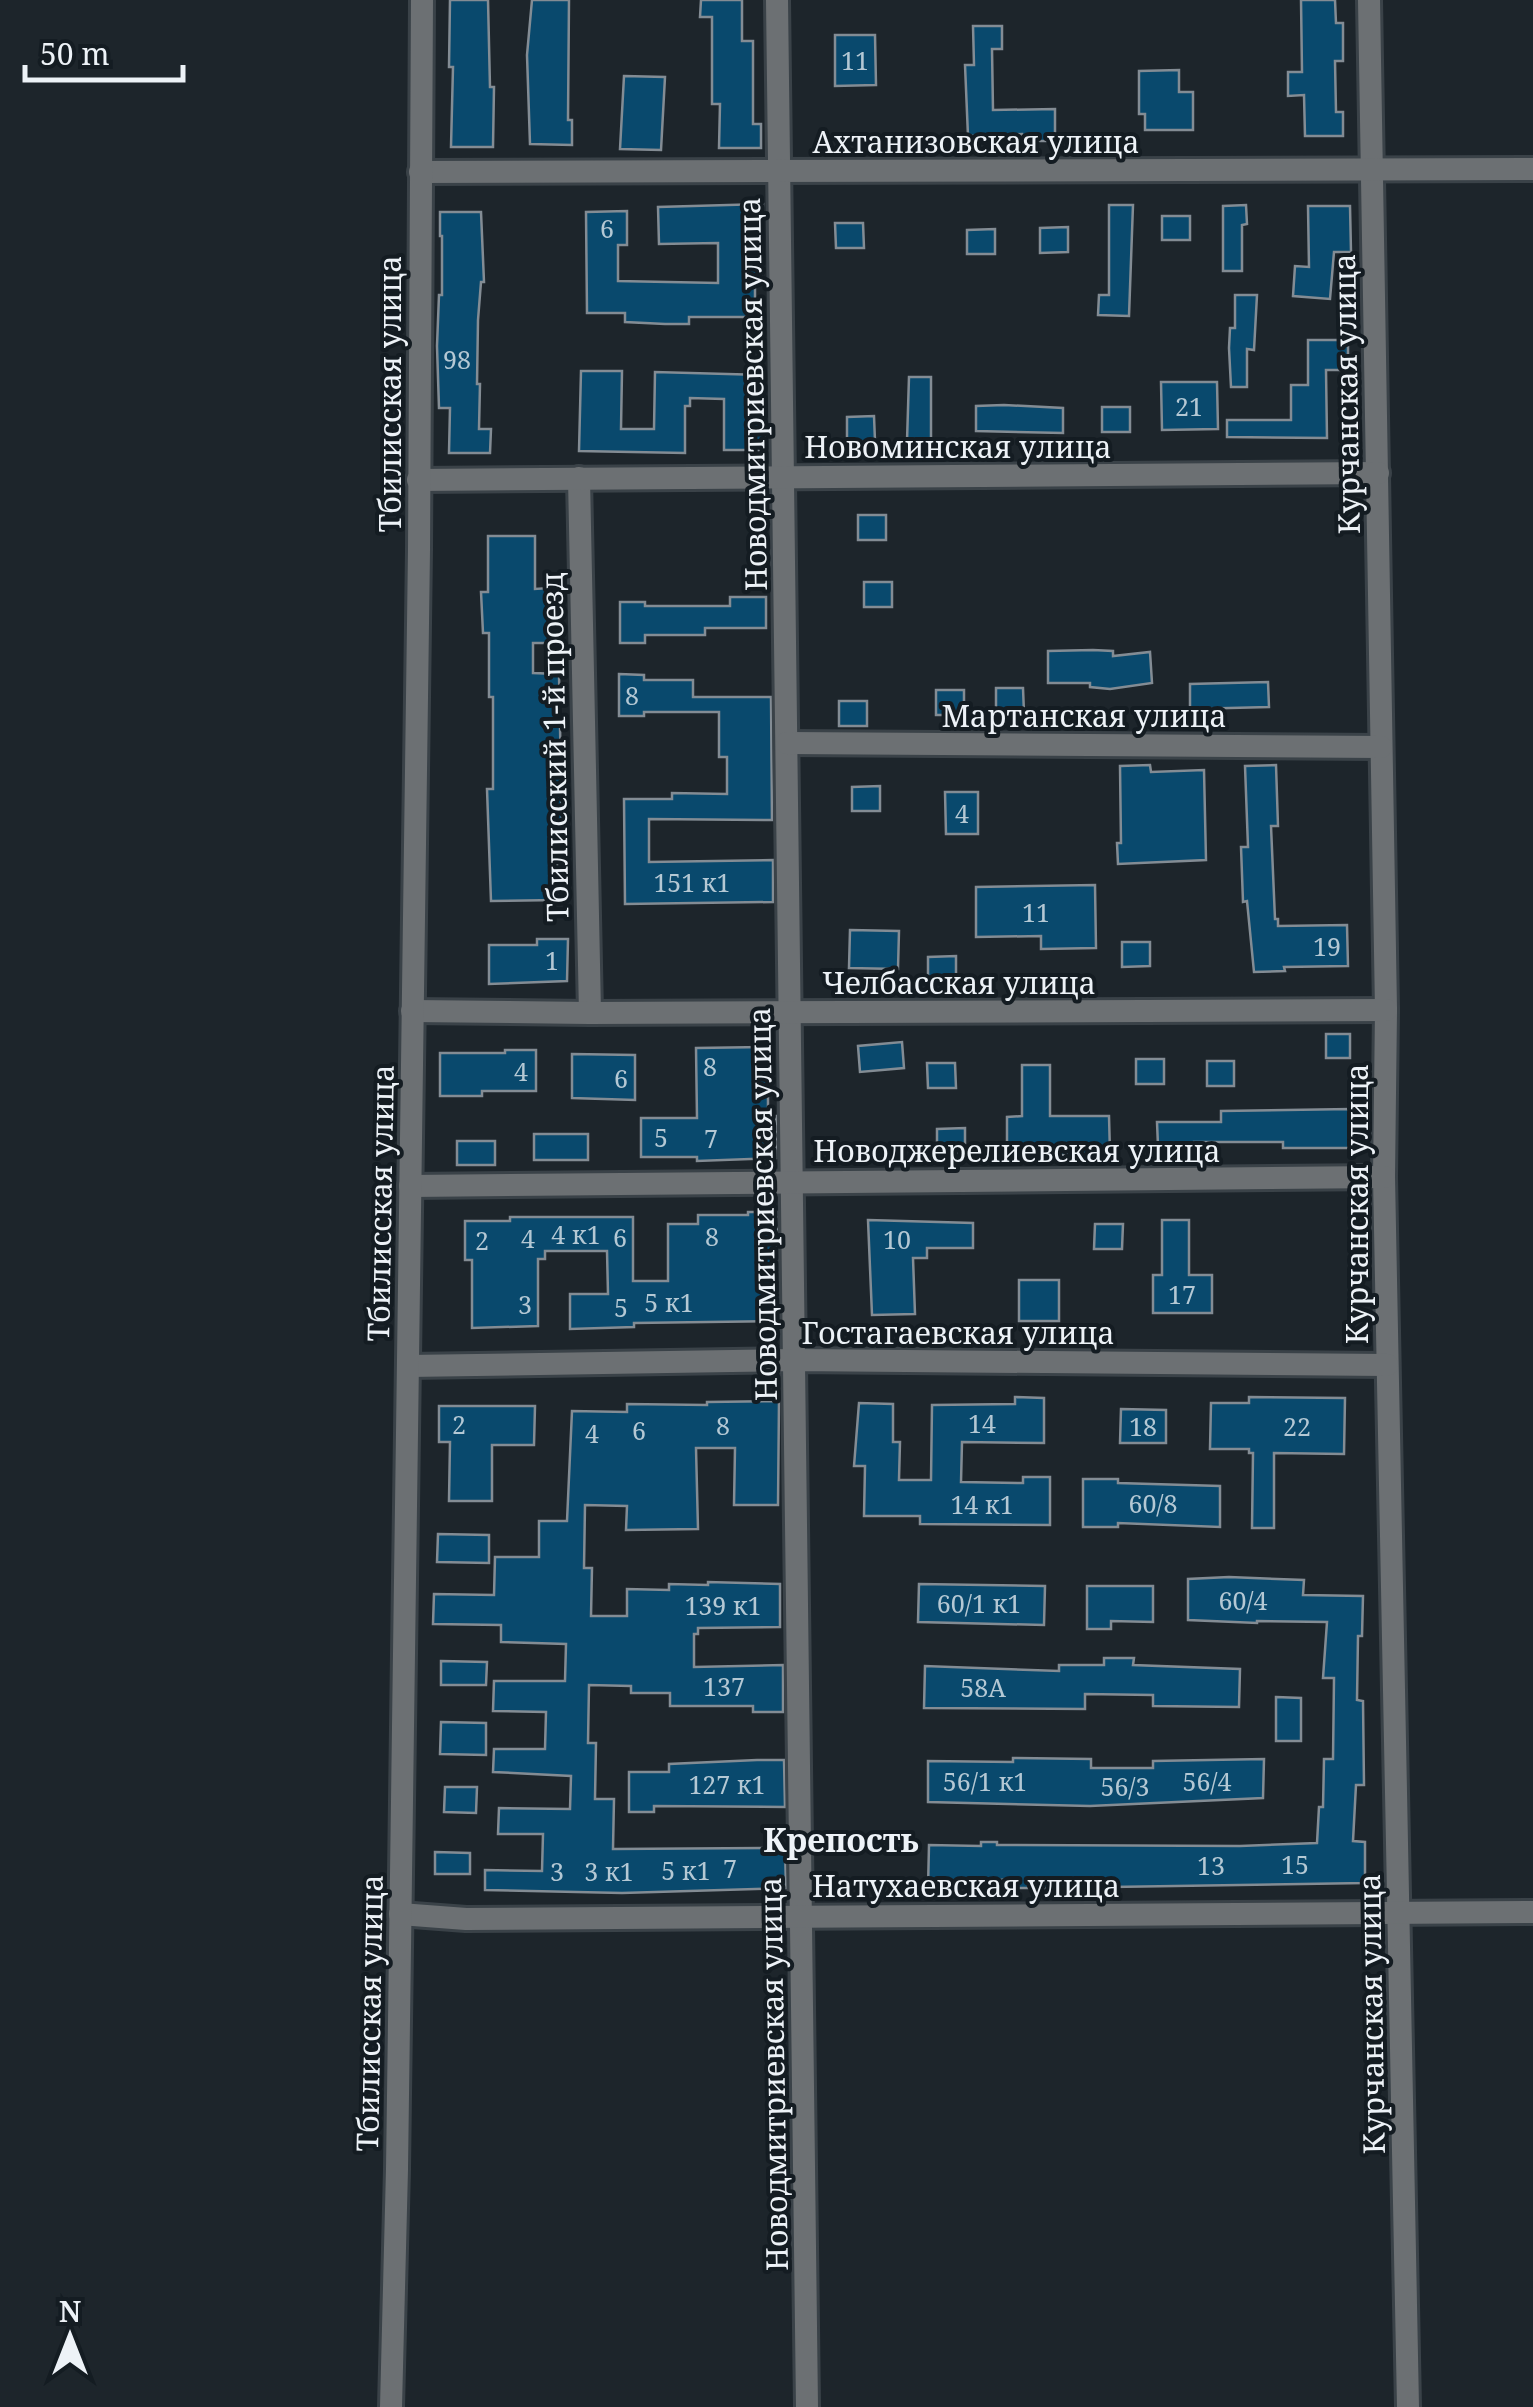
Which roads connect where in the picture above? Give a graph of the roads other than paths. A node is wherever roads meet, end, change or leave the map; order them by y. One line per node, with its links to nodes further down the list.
1 (422, 0): 7 (street, Тбилисская улица)
2 (778, 0): 6 (street, Новодмитриевская улица)
3 (1369, 0): 5 (street, Курчанская улица)
4 (1533, 169): 5 (street, Ахтанизовская улица)
5 (1372, 170): 6 (street, Ахтанизовская улица); 8 (street, Курчанская улица)
6 (780, 171): 7 (street, Ахтанизовская улица); 9 (street, Новодмитриевская улица)
7 (420, 172): 11 (street, Тбилисская улица)
8 (1378, 473): 9 (street, Новоминская улица); 13 (street, Курчанская улица)
9 (783, 476): 10 (street, Новоминская улица); 12 (street, Новодмитриевская улица)
10 (579, 478): 11 (street, Новоминская улица); 17 (street, Тбилисский 1-й проезд)
11 (418, 480): 15 (street, Тбилисская улица)
12 (786, 742): 13 (street, Мартанская улица); 16 (street, Новодмитриевская улица)
13 (1381, 747): 14 (street, Курчанская улица)
14 (1386, 1010): 16 (street, Челбасская улица); 18 (street, Курчанская улица)
15 (412, 1011): 17 (street, Челбасская улица); 20 (street, Тбилисская улица)
16 (790, 1012): 17 (street, Челбасская улица); 19 (street, Новодмитриевская улица)
17 (590, 1014)
18 (1384, 1177): 19 (street, Новоджерелиевская улица); 22 (street, Курчанская улица)
19 (792, 1182): 20 (street, Новоджерелиевская улица); 21 (street, Новодмитриевская улица)
20 (410, 1186): 23 (street, Тбилисская улица)
21 (794, 1360): 22 (street, Гостагаевская улица); 23 (street, Гостагаевская улица); 27 (street, Новодмитриевская улица)
22 (1387, 1365): 24 (street, Курчанская улица)
23 (408, 1366): 26 (street, Тбилисская улица)
24 (1400, 1912): 25 (street, Натухаевская улица); 27 (street, Натухаевская улица); 30 (street, Курчанская улица)
25 (1533, 1912)
26 (400, 1914): 27 (street, Натухаевская улица); 28 (street, Тбилисская улица)
27 (801, 1916): 29 (street, Новодмитриевская улица)
28 (391, 2407)
29 (807, 2407)
30 (1408, 2407)

